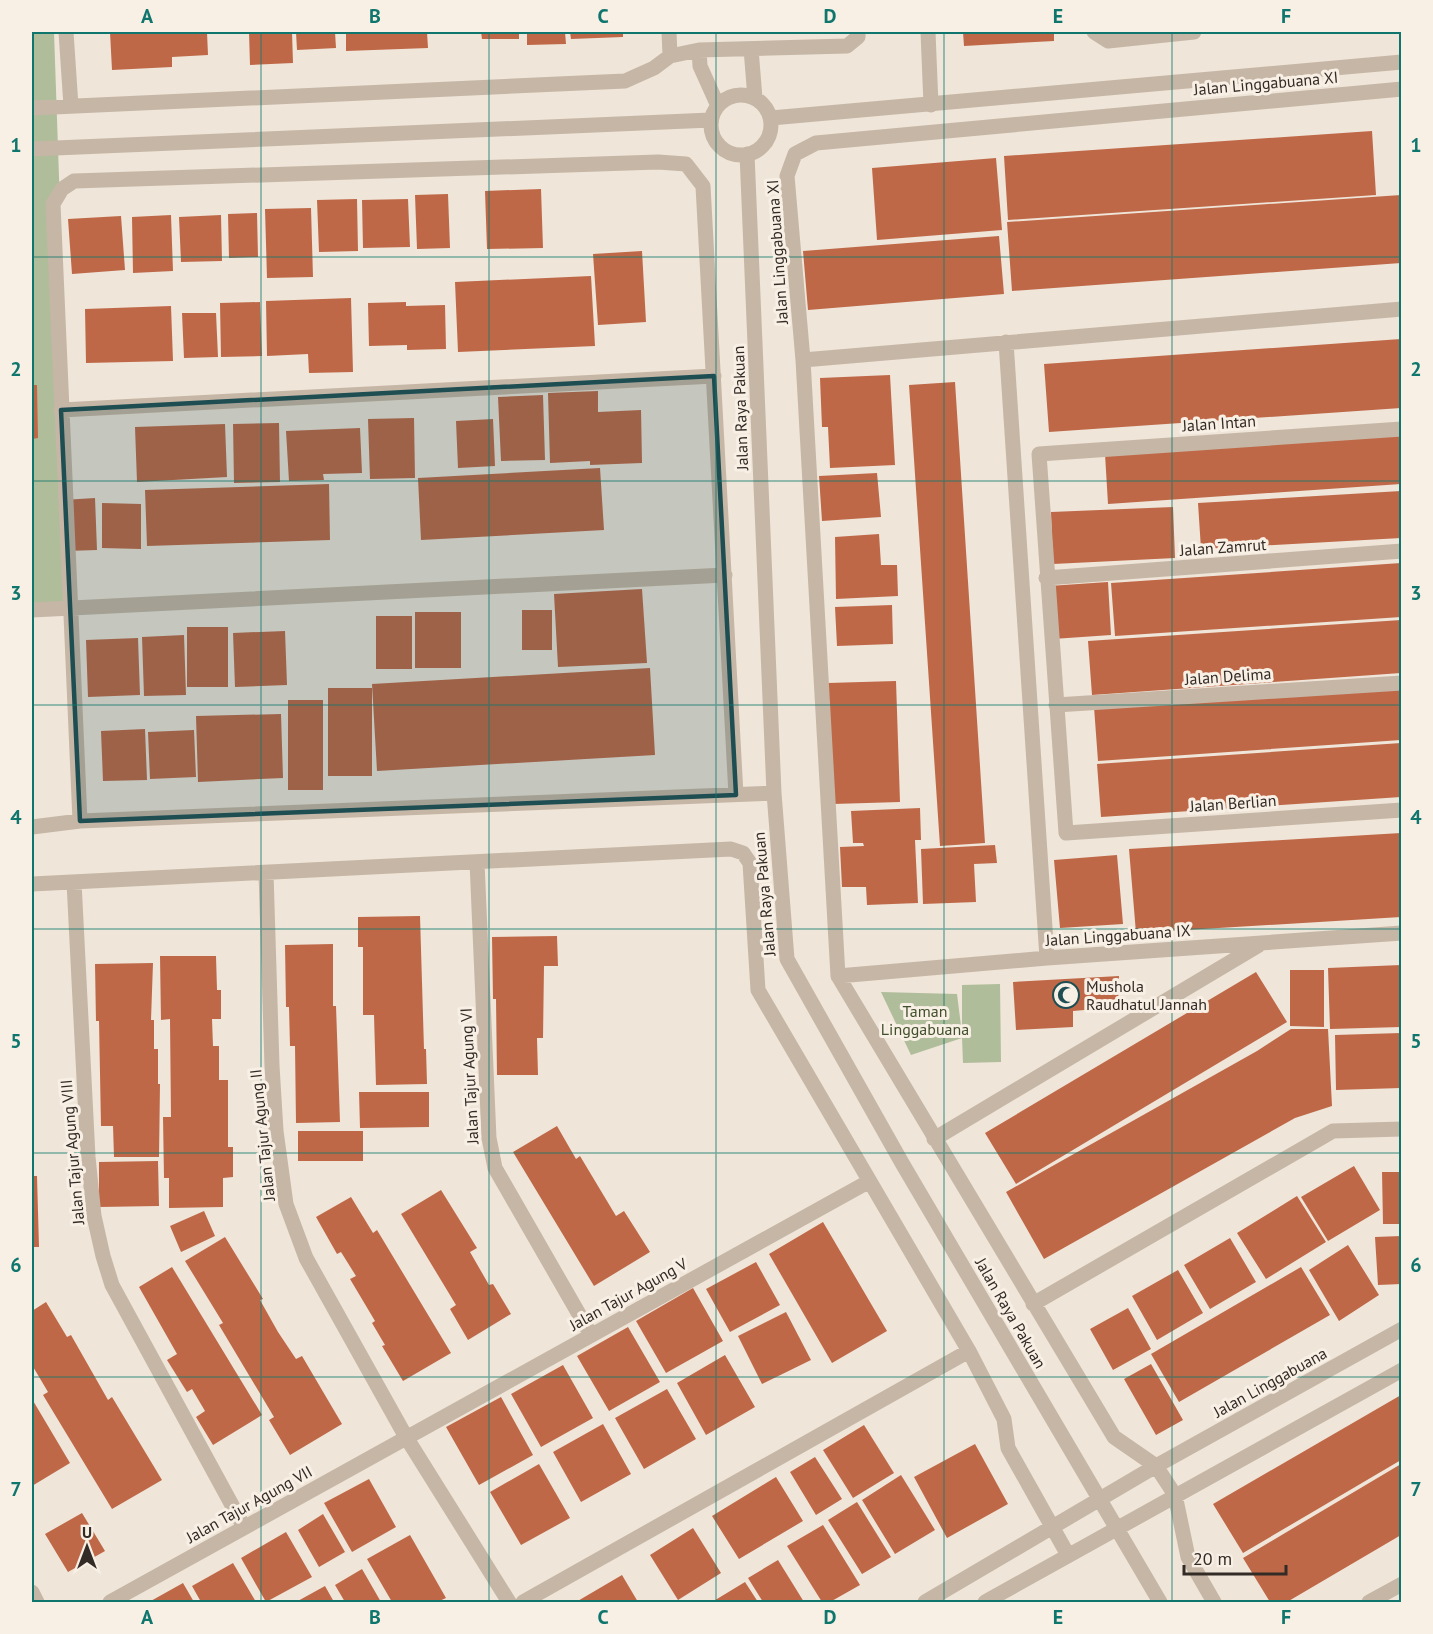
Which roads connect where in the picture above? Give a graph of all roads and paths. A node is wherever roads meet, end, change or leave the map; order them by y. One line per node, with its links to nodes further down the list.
1 (66, 32): 14 (street)
2 (669, 32): 9 (street)
3 (858, 32): 7 (street)
4 (928, 32): 13 (street)
5 (1094, 32): 6 (street)
6 (1194, 32)
7 (751, 49): 8 (street); 12 (street)
8 (699, 50): 9 (street); 15 (street)
9 (670, 56): 14 (street)
10 (1401, 62): 13 (street)
11 (1401, 89): 23 (street, Jalan Linggabuana XI)
12 (755, 98): 15 (street); 17 (street)
13 (931, 105): 17 (street)
14 (71, 106): 16 (street)
15 (718, 106): 18 (street)
16 (32, 108)
17 (771, 118): 20 (street)
18 (711, 120): 19 (street); 20 (street)
19 (32, 149)
20 (747, 154): 34 (street, Jalan Raya Pakuan)
21 (1401, 309): 22 (street)
22 (1006, 342): 23 (street); 45 (street)
23 (803, 360): 46 (street, Jalan Linggabuana XI)
24 (714, 376): 25 (street); 25 (street); 28 (street)
25 (61, 410): 30 (street)
26 (1401, 429): 29 (street, Jalan Intan)
27 (1401, 551): 29 (street, Jalan Zamrut)
28 (725, 575): 30 (street); 35 (street)
29 (1046, 578): 33 (street)
30 (69, 607): 31 (street); 37 (street)
31 (32, 610)
32 (1401, 683): 33 (street, Jalan Delima)
33 (1056, 705): 36 (street, Jalan Berlian)
34 (774, 793): 35 (street); 58 (street, Jalan Raya Pakuan)
35 (736, 795): 37 (street)
36 (1401, 810)
37 (80, 821): 38 (street)
38 (32, 827)
39 (477, 862): 40 (street); 49 (street); 52 (street, Jalan Tajur Agung VI)
40 (266, 873): 41 (street); 55 (street, Jalan Tajur Agung II)
41 (74, 882): 42 (street); 59 (street, Jalan Tajur Agung VIII)
42 (32, 884)
43 (1401, 933): 44 (street, Jalan Linggabuana IX)
44 (1261, 943): 45 (street, Jalan Linggabuana IX); 48 (street)
45 (1047, 958): 46 (street, Jalan Linggabuana IX)
46 (838, 976): 48 (street)
47 (1401, 1129): 50 (street)
48 (934, 1139): 50 (street)
49 (868, 1182): 52 (street, Jalan Tajur Agung V); 53 (street)
50 (1033, 1304): 56 (street)
51 (1401, 1329): 56 (street, Jalan Linggabuana)
52 (591, 1335): 55 (street, Jalan Tajur Agung V)
53 (969, 1351): 60 (street); 68 (street)
54 (1401, 1370): 57 (street)
55 (406, 1437): 59 (street, Jalan Tajur Agung VII); 67 (street, Jalan Tajur Agung II)
56 (1156, 1466): 57 (street); 58 (street, Jalan Linggabuana)
57 (1175, 1495): 61 (street); 72 (street)
58 (1099, 1501): 60 (street, Jalan Linggabuana); 61 (street, Jalan Raya Pakuan)
59 (244, 1527): 66 (street, Jalan Tajur Agung VII)
60 (1052, 1528): 62 (street); 69 (street, Jalan Linggabuana)
61 (1117, 1528): 62 (street); 71 (street, Jalan Raya Pakuan)
62 (1068, 1555): 70 (street)
63 (1401, 1584): 73 (street)
64 (32, 1592): 65 (street)
65 (37, 1602)
66 (110, 1602)
67 (508, 1602)
68 (523, 1602)
69 (926, 1602)
70 (985, 1602)
71 (1160, 1602)
72 (1214, 1602)
73 (1370, 1602)

